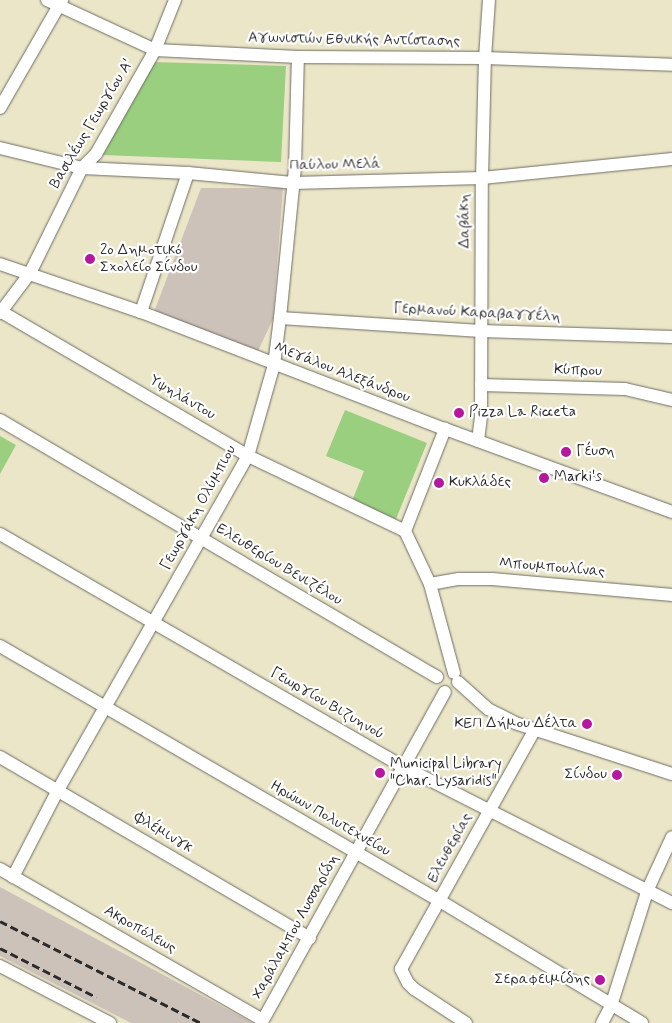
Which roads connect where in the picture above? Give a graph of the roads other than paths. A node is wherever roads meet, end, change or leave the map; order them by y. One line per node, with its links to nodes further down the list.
1 (47, 0): 4 (street, Αγωνιστών Εθνικής Αντίστασης)
2 (175, 0): 5 (street, Βασιλέως Γεωργίου Α')
3 (489, 0): 7 (street, Δαβάκη)
4 (62, 3): 5 (street, Αγωνιστών Εθνικής Αντίστασης); 9 (street)
5 (155, 50): 6 (street, Αγωνιστών Εθνικής Αντίστασης); 12 (street, Βασιλέως Γεωργίου Α')
6 (298, 57): 7 (street, Αγωνιστών Εθνικής Αντίστασης); 15 (street, Γεωργάκη Ολύμπιου)
7 (485, 58): 8 (street, Αγωνιστών Εθνικής Αντίστασης); 14 (street, Δαβάκη)
8 (672, 65)
9 (0, 108)
10 (0, 148): 12 (street, Παύλου Μελά)
11 (672, 159): 14 (street, Παύλου Μελά)
12 (82, 168): 13 (street, Παύλου Μελά); 17 (street, Βασιλέως Γεωργίου Α')
13 (188, 173): 15 (street, Παύλου Μελά); 19 (street)
14 (482, 178): 15 (street, Παύλου Μελά); 21 (street, Δαβάκη)
15 (293, 182): 20 (street, Γεωργάκη Ολύμπιου)
16 (0, 264): 17 (street, Μεγάλου Αλεξάνδρου)
17 (30, 273): 18 (street, Βασιλέως Γεωργίου Α'); 19 (street, Μεγάλου Αλεξάνδρου)
18 (0, 312): 29 (street, Υψηλάντου)
19 (140, 312): 23 (street, Μεγάλου Αλεξάνδρου)
20 (280, 318): 21 (street, Γερμανού Καραβαγγέλη); 23 (street, Γεωργάκη Ολύμπιου)
21 (481, 331): 22 (street, Γερμανού Καραβαγγέλη); 24 (street, Δαβάκη)
22 (672, 337)
23 (274, 365): 27 (street, Μεγάλου Αλεξάνδρου); 29 (street, Γεωργάκη Ολύμπιου)
24 (481, 385): 25 (street, Κύπρου); 28 (street, Δαβάκη)
25 (672, 400)
26 (0, 420): 33 (street, Ελευθερίου Βενιζέλου)
27 (445, 430): 28 (street, Μεγάλου Αλεξάνδρου); 31 (street)
28 (478, 441): 30 (street, Μεγάλου Αλεξάνδρου)
29 (248, 456): 31 (street, Υψηλάντου); 33 (street, Γεωργάκη Ολύμπιου)
30 (672, 512)
31 (405, 531): 34 (street)
32 (0, 534): 36 (street, Γεωργίου Βιζυηνού)
33 (202, 538): 36 (street, Γεωργάκη Ολύμπιου); 38 (street, Ελευθερίου Βενιζέλου)
34 (430, 584): 35 (street, Μπουμπουλίνας); 39 (street)
35 (672, 595)
36 (155, 623): 41 (street, Γεωργάκη Ολύμπιου); 44 (street, Γεωργίου Βιζυηνού)
37 (0, 646): 41 (street, Ηρώων Πολυτεχνείου)
38 (436, 677): 39 (street); 40 (street)
39 (456, 677): 40 (street); 42 (street)
40 (445, 692): 44 (street, Χαράλαμπου Λυσσαρίδη)
41 (104, 708): 46 (street, Γεωργάκη Ολύμπιου); 49 (street, Ηρώων Πολυτεχνείου)
42 (535, 729): 45 (street); 47 (street, Ελευθερίας)
43 (0, 757): 46 (street, Φλέμινγκ)
44 (402, 766): 47 (street, Γεωργίου Βιζυηνού); 49 (street, Χαράλαμπου Λυσσαρίδη)
45 (672, 774)
46 (58, 790): 51 (street, Γεωργάκη Ολύμπιου); 55 (street, Φλέμινγκ)
47 (489, 810): 52 (street, Γεωργίου Βιζυηνού); 53 (street, Ελευθερίας)
48 (672, 837): 52 (street)
49 (355, 853): 53 (street, Ηρώων Πολυτεχνείου); 55 (street, Χαράλαμπου Λυσσαρίδη)
50 (0, 869): 51 (street, Ακροπόλεως)
51 (13, 876): 58 (street, Ακροπόλεως)
52 (648, 890): 54 (street, Γεωργίου Βιζυηνού); 57 (street)
53 (440, 901): 57 (street, Ηρώων Πολυτεχνείου); 60 (street, Ελευθερίας)
54 (672, 903)
55 (310, 938): 58 (street, Χαράλαμπου Λυσσαρίδη)
56 (0, 966): 59 (street)
57 (611, 1006): 61 (street); 62 (street, Ηρώων Πολυτεχνείου)
58 (263, 1020)
59 (110, 1023)
60 (466, 1023)
61 (602, 1023)
62 (642, 1023)

